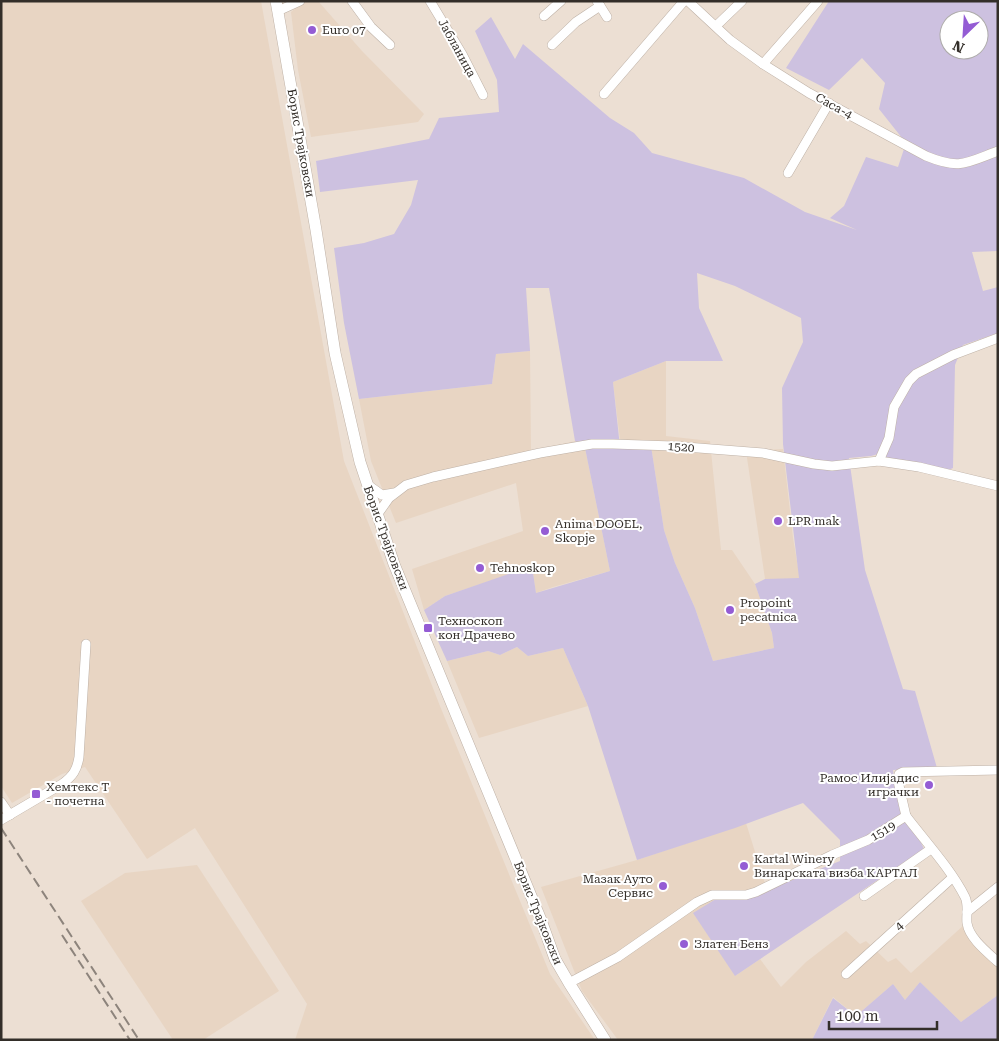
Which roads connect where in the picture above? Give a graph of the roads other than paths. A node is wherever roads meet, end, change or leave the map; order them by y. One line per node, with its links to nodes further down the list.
1 (300, 1): 10 (street)
2 (352, 1): 14 (street)
3 (430, 1): 18 (street, Јабланица)
4 (561, 1): 11 (street)
5 (684, 1): 17 (street)
6 (688, 1): 13 (street, Саса-4)
7 (742, 1): 13 (street)
8 (818, 1): 16 (street)
9 (598, 4): 12 (street); 15 (street)
10 (277, 6): 24 (main road, Борис Трајковски)
11 (544, 16)
12 (607, 17)
13 (716, 26): 16 (street, Саса-4)
14 (390, 45)
15 (552, 45)
16 (764, 64): 19 (street, Саса-4)
17 (604, 94)
18 (483, 95)
19 (829, 103): 20 (street, Саса-4); 21 (street)
20 (998, 151)
21 (788, 173)
22 (998, 338): 23 (street)
23 (879, 461): 25 (street, 1520); 26 (street, 1520)
24 (366, 482): 26 (street); 27 (main road, Борис Трајковски)
25 (998, 486)
26 (394, 493): 27 (street, 1520)
27 (377, 516): 41 (main road, Борис Трајковски)
28 (86, 644): 31 (street)
29 (998, 770): 32 (street)
30 (1, 802): 31 (street)
31 (10, 815): 33 (street)
32 (906, 816): 34 (street, 1519); 41 (street, 1519)
33 (1, 820)
34 (931, 850): 35 (street, 1519); 37 (street)
35 (952, 878): 38 (street, 1519); 40 (street, 4)
36 (998, 887): 38 (street)
37 (864, 896)
38 (967, 912): 39 (street, 1519)
39 (996, 956)
40 (846, 974)
41 (569, 983): 42 (main road, Борис Трајковски)
42 (606, 1040)

